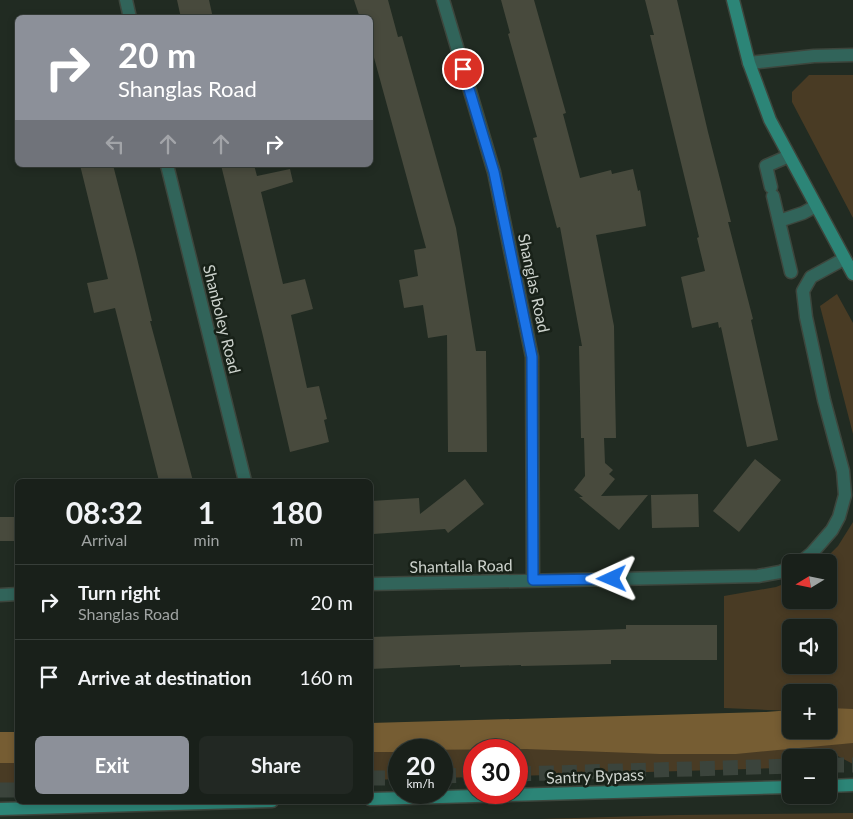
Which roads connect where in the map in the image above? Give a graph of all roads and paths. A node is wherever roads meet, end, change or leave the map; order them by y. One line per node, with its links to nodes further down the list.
1 (126, 0): 4 (street)
2 (443, 0): 17 (street, Shanglas Road)
3 (732, 0): 6 (main road)
4 (129, 15)
5 (853, 55): 6 (street)
6 (749, 63): 7 (main road)
7 (789, 156): 9 (main road); 10 (street)
8 (167, 167): 14 (street, Shanboley Road)
9 (816, 206): 10 (street); 11 (main road)
10 (779, 221): 12 (street)
11 (844, 258): 13 (main road); 15 (street)
12 (791, 272)
13 (853, 274)
14 (245, 479)
15 (811, 554)
16 (782, 571): 17 (street, Shantalla Road)
17 (533, 580): 18 (street, Shantalla Road)
18 (373, 584)
19 (853, 785): 20 (main road)
20 (837, 786)
21 (782, 787): 22 (main road, Santry Bypass)
22 (373, 799)
23 (170, 804): 24 (main road)
24 (0, 809)

